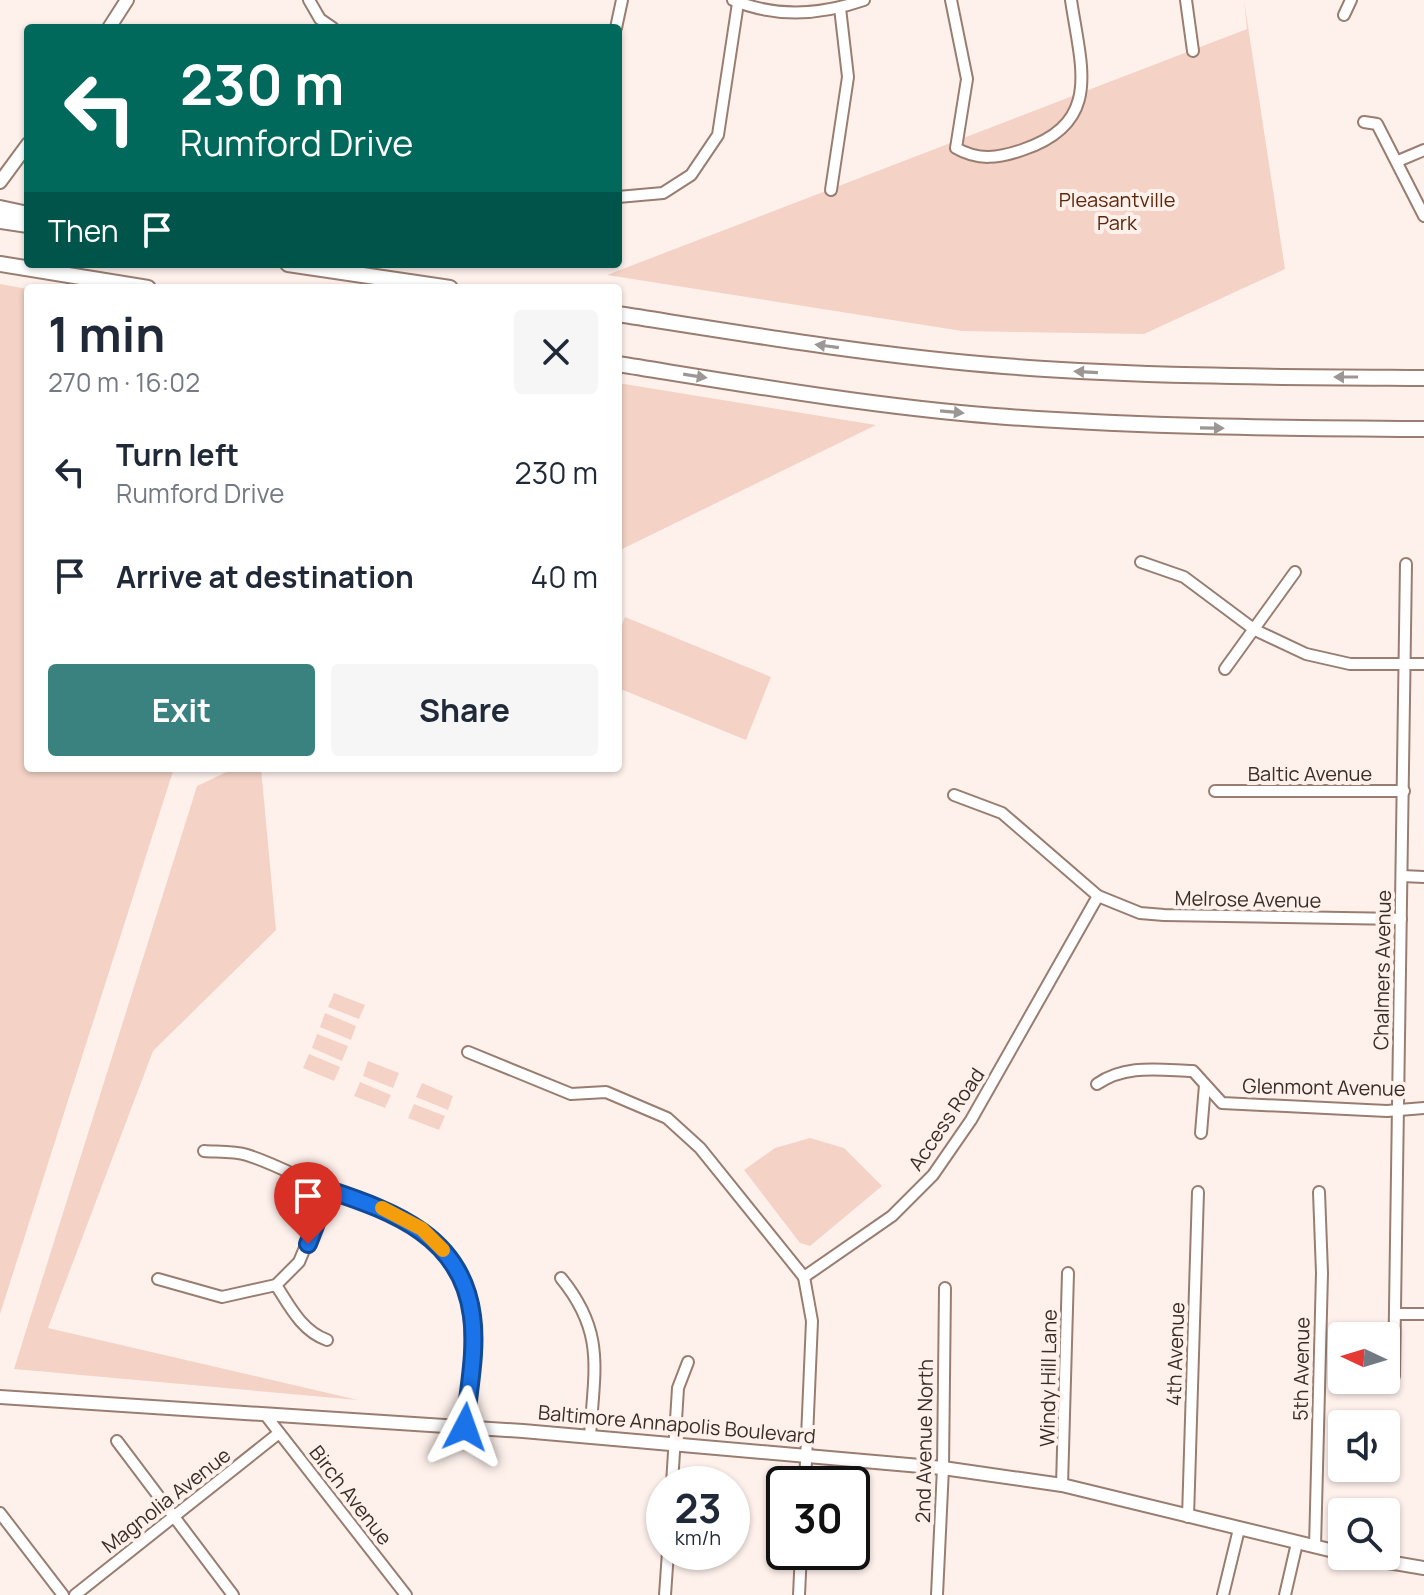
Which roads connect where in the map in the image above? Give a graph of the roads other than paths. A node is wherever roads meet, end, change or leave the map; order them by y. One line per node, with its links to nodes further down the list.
1 (127, 0): 12 (main road)
2 (309, 0): 13 (street)
3 (622, 0): 14 (street)
4 (864, 0): 10 (street)
5 (951, 0): 6 (street)
6 (1071, 0)
7 (1186, 0): 15 (street)
8 (1351, 0): 11 (street)
9 (736, 1): 10 (street); 22 (street)
10 (840, 8): 21 (street)
11 (1344, 15)
12 (112, 24)
13 (327, 24)
14 (617, 24)
15 (1193, 51)
16 (1364, 122): 19 (street)
17 (24, 149): 20 (main road)
18 (1424, 150): 19 (street)
19 (1398, 161): 25 (street)
20 (0, 182)
21 (831, 190)
22 (622, 197)
23 (24, 214): 24 (highway)
24 (2, 215): 26 (highway)
25 (1424, 216)
26 (24, 223)
27 (0, 264): 28 (highway)
28 (24, 268)
29 (25, 268): 33 (highway)
30 (316, 268): 32 (highway)
31 (330, 268): 32 (highway)
32 (380, 277): 34 (highway)
33 (123, 284)
34 (425, 284)
35 (622, 315): 37 (highway, one-way to 35)
36 (622, 365): 38 (highway, one-way to 38)
37 (1424, 378)
38 (1424, 429)
39 (1141, 562): 42 (street)
40 (1406, 564): 43 (street, Chalmers Avenue)
41 (1295, 572): 42 (street)
42 (1255, 630): 43 (street); 45 (street)
43 (1407, 663): 44 (street); 47 (street, Chalmers Avenue)
44 (1424, 664)
45 (1225, 669)
46 (1215, 791): 47 (street, Baltic Avenue)
47 (1404, 791): 49 (street, Chalmers Avenue)
48 (954, 795): 51 (street)
49 (1402, 876): 50 (street); 52 (street, Chalmers Avenue)
50 (1424, 877)
51 (1098, 896): 52 (street, Melrose Avenue); 64 (street, Access Road)
52 (1401, 919): 57 (street, Chalmers Avenue)
53 (468, 1052): 64 (street)
54 (1097, 1084): 55 (street, Glenmont Avenue)
55 (1205, 1085): 57 (street, Glenmont Avenue); 58 (street)
56 (1424, 1108): 57 (street, Glenmont Avenue)
57 (1399, 1109): 69 (street, Chalmers Avenue)
58 (1201, 1133)
59 (204, 1151): 60 (street)
60 (329, 1190): 67 (street); 76 (street)
61 (1198, 1192): 87 (street, 4th Avenue)
62 (1319, 1192): 91 (street, 5th Avenue)
63 (1068, 1273): 85 (street, Windy Hill Lane)
64 (804, 1277): 81 (street)
65 (561, 1278): 78 (street)
66 (158, 1279): 67 (street)
67 (276, 1285): 72 (street)
68 (945, 1288): 84 (street, 2nd Avenue North)
69 (1395, 1314): 70 (street); 71 (street, Chalmers Avenue)
70 (1424, 1314)
71 (1395, 1322)
72 (327, 1340)
73 (688, 1362): 80 (street)
74 (0, 1397): 75 (main road, Baltimore Annapolis Boulevard)
75 (267, 1417): 76 (main road, Baltimore Annapolis Boulevard); 77 (street, Birch Avenue)
76 (465, 1427): 78 (main road, Baltimore Annapolis Boulevard)
77 (279, 1433): 88 (street, Magnolia Avenue); 100 (street, Birch Avenue)
78 (590, 1437): 80 (main road, Baltimore Annapolis Boulevard)
79 (117, 1441): 88 (street)
80 (674, 1443): 81 (main road, Baltimore Annapolis Boulevard); 82 (street)
81 (806, 1455): 83 (street); 84 (main road, Baltimore Annapolis Boulevard)
82 (673, 1466)
83 (806, 1466)
84 (943, 1468): 85 (main road, Baltimore Annapolis Boulevard); 103 (street, 2nd Avenue North)
85 (1062, 1485): 87 (main road, Baltimore Annapolis Boulevard)
86 (0, 1513): 97 (street)
87 (1188, 1517): 89 (main road, Baltimore Annapolis Boulevard)
88 (172, 1518): 98 (street, Magnolia Avenue); 99 (street)
89 (1239, 1529): 90 (main road, Baltimore Annapolis Boulevard); 104 (street)
90 (1297, 1543): 91 (main road, Baltimore Annapolis Boulevard); 105 (street)
91 (1315, 1547): 92 (main road, Baltimore Annapolis Boulevard)
92 (1328, 1550)
93 (1400, 1564): 94 (main road)
94 (1424, 1568)
95 (667, 1570): 101 (street)
96 (800, 1570): 102 (street)
97 (63, 1595)
98 (75, 1595)
99 (233, 1595)
100 (406, 1595)
101 (665, 1595)
102 (799, 1595)
103 (937, 1595)
104 (1223, 1595)
105 (1285, 1595)

